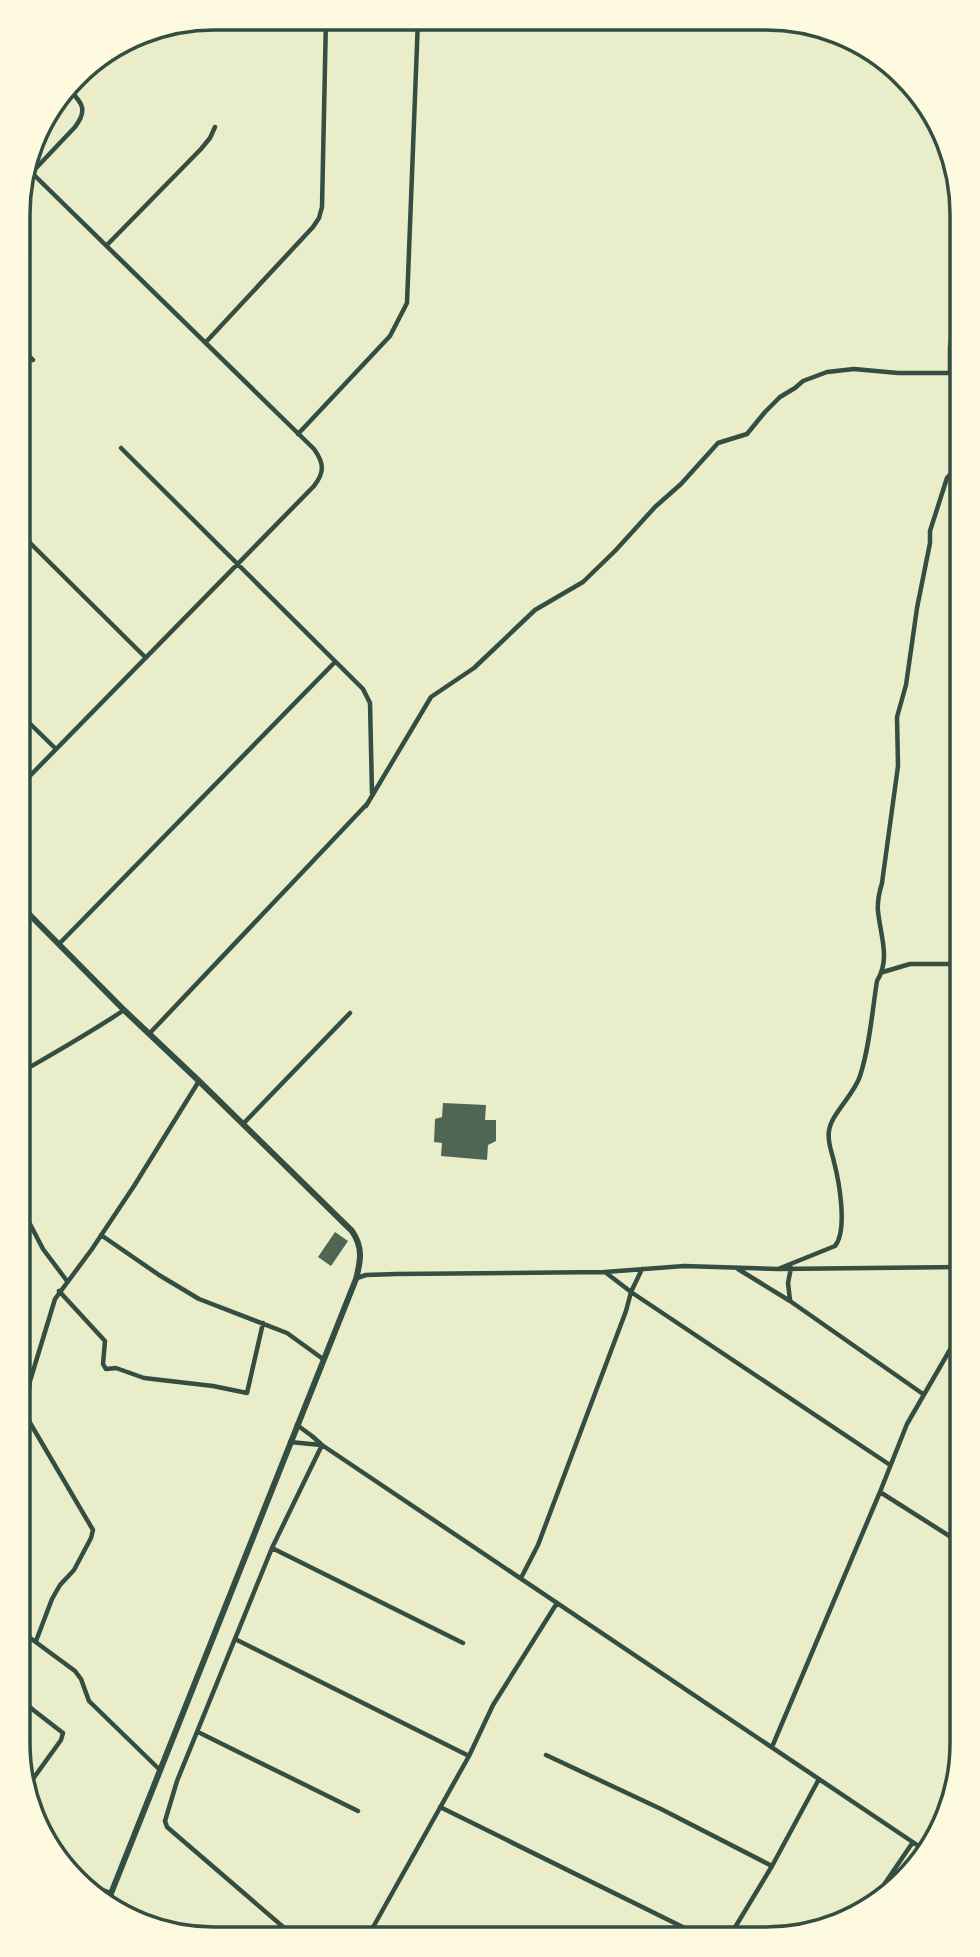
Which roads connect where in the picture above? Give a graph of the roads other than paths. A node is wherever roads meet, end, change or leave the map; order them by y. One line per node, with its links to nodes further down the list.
1 (326, 30): 8 (street)
2 (418, 30): 13 (street)
3 (74, 95): 5 (street)
4 (215, 127): 7 (street)
5 (35, 170)
6 (34, 175): 7 (street)
7 (107, 245): 8 (street)
8 (206, 342): 13 (street)
9 (950, 347): 12 (street)
10 (30, 357): 11 (street)
11 (33, 360)
12 (950, 372): 23 (street)
13 (298, 434): 17 (street)
14 (121, 448): 17 (street)
15 (950, 475): 27 (street)
16 (30, 543): 18 (street)
17 (237, 565): 18 (street); 19 (street)
18 (146, 658): 21 (street)
19 (335, 662): 23 (street); 25 (street)
20 (30, 724): 21 (street)
21 (56, 749): 22 (street)
22 (30, 776)
23 (366, 806): 30 (street)
24 (30, 915): 25 (main road)
25 (59, 944): 28 (main road)
26 (950, 964): 27 (street)
27 (883, 972): 40 (street)
28 (124, 1010): 30 (main road); 31 (street)
29 (350, 1013): 33 (street)
30 (149, 1034): 32 (main road)
31 (30, 1066)
32 (199, 1081): 33 (main road); 35 (street)
33 (242, 1125): 42 (main road)
34 (30, 1224): 43 (street)
35 (101, 1235): 43 (street); 47 (street)
36 (950, 1267): 39 (street)
37 (642, 1268): 38 (street); 41 (street); 45 (street)
38 (736, 1268): 40 (street); 46 (street)
39 (791, 1268): 40 (street); 46 (street)
40 (778, 1269)
41 (605, 1272): 42 (street); 45 (street)
42 (356, 1279): 49 (main road)
43 (67, 1281): 44 (street)
44 (59, 1291): 47 (street); 50 (street)
45 (631, 1292): 56 (street); 60 (street)
46 (790, 1301): 51 (street)
47 (264, 1323): 49 (street)
48 (950, 1349): 51 (street)
49 (323, 1359): 53 (main road)
50 (30, 1384)
51 (923, 1394): 56 (street)
52 (30, 1422): 64 (street)
53 (297, 1425): 54 (main road); 55 (street)
54 (290, 1442): 55 (street); 71 (main road)
55 (322, 1445): 59 (street); 60 (street)
56 (890, 1465): 57 (street)
57 (880, 1492): 58 (street); 68 (street)
58 (950, 1536)
59 (272, 1548): 63 (street); 65 (street)
60 (521, 1578): 61 (street)
61 (557, 1603): 68 (street); 70 (street)
62 (30, 1637): 64 (street)
63 (235, 1639): 67 (street); 70 (street)
64 (36, 1641): 71 (street)
65 (463, 1643)
66 (30, 1707): 72 (street)
67 (198, 1732): 75 (street); 82 (street)
68 (772, 1747): 73 (street)
69 (546, 1755): 78 (street)
70 (469, 1756): 74 (street)
71 (160, 1770): 81 (main road)
72 (33, 1778)
73 (819, 1779): 76 (street); 78 (street)
74 (440, 1807): 83 (street); 84 (street)
75 (358, 1811)
76 (913, 1842): 77 (street); 79 (street)
77 (919, 1845)
78 (772, 1866): 85 (street)
79 (886, 1882)
80 (104, 1891): 81 (street)
81 (111, 1893)
82 (283, 1927)
83 (373, 1927)
84 (683, 1927)
85 (735, 1927)

